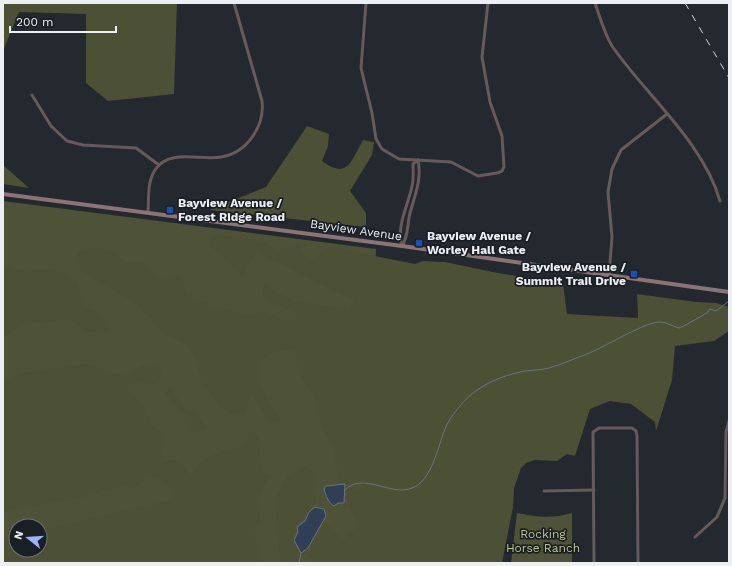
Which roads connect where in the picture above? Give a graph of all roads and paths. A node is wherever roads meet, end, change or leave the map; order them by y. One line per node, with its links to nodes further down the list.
1 (234, 3): 8 (street)
2 (366, 3): 7 (street)
3 (488, 3): 7 (street)
4 (595, 3): 6 (street)
5 (32, 95): 8 (street)
6 (667, 114): 10 (street); 13 (street)
7 (418, 160): 12 (street); 12 (street)
8 (159, 165): 11 (street)
9 (3, 194): 11 (main road, Bayview Avenue)
10 (720, 201)
11 (148, 212): 12 (main road, Bayview Avenue)
12 (402, 246): 13 (main road, Bayview Avenue)
13 (609, 275): 14 (main road, Bayview Avenue)
14 (729, 292)
15 (729, 421): 18 (street)
16 (594, 490): 17 (street); 19 (street); 20 (street)
17 (544, 491)
18 (695, 537)
19 (594, 563)
20 (638, 563)

